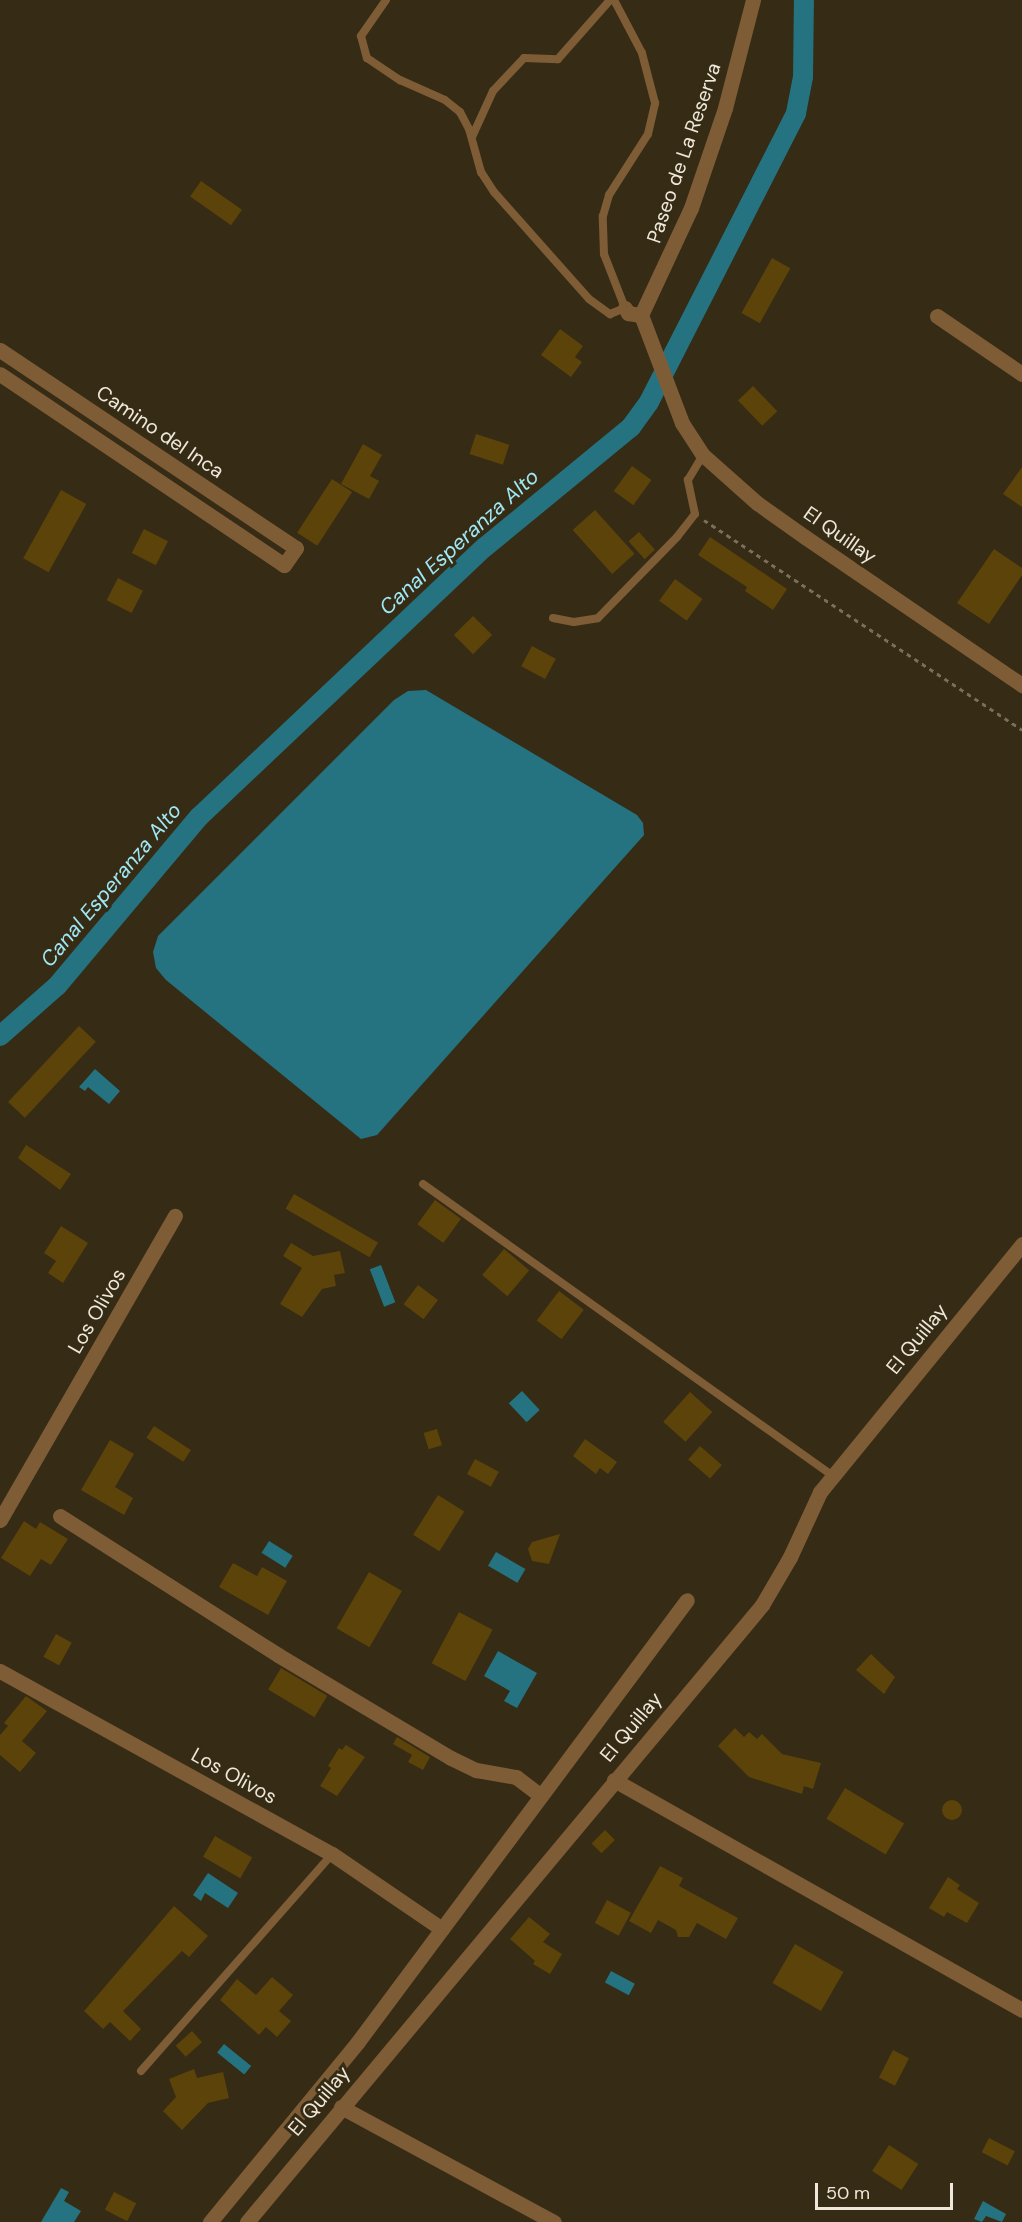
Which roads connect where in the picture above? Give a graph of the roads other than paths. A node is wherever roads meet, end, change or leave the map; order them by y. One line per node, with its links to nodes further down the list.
1 (386, 0): 4 (lane)
2 (612, 0): 4 (lane); 5 (lane)
3 (753, 0): 6 (street, Paseo de La Reserva)
4 (472, 138): 5 (lane)
5 (625, 308): 6 (street)
6 (642, 315): 11 (street, El Quillay)
7 (937, 316): 10 (street)
8 (0, 350): 9 (street, Camino del Inca)
9 (0, 374)
10 (1022, 374)
11 (703, 455): 12 (lane); 13 (street, El Quillay)
12 (553, 618)
13 (1022, 686)
14 (423, 1184): 17 (lane)
15 (175, 1216): 19 (street, Los Olivos)
16 (1022, 1244): 17 (street, El Quillay)
17 (833, 1476): 22 (street, El Quillay)
18 (60, 1516): 23 (street)
19 (0, 1520)
20 (687, 1600): 23 (street)
21 (0, 1671): 24 (street, Los Olivos)
22 (614, 1780): 26 (street); 28 (street, El Quillay)
23 (541, 1796): 25 (street)
24 (332, 1854): 25 (street, Los Olivos); 27 (lane)
25 (442, 1929): 29 (street)
26 (1022, 2010)
27 (141, 2071)
28 (341, 2107): 30 (street, El Quillay); 31 (street)
29 (210, 2222)
30 (247, 2222)
31 (554, 2222)

